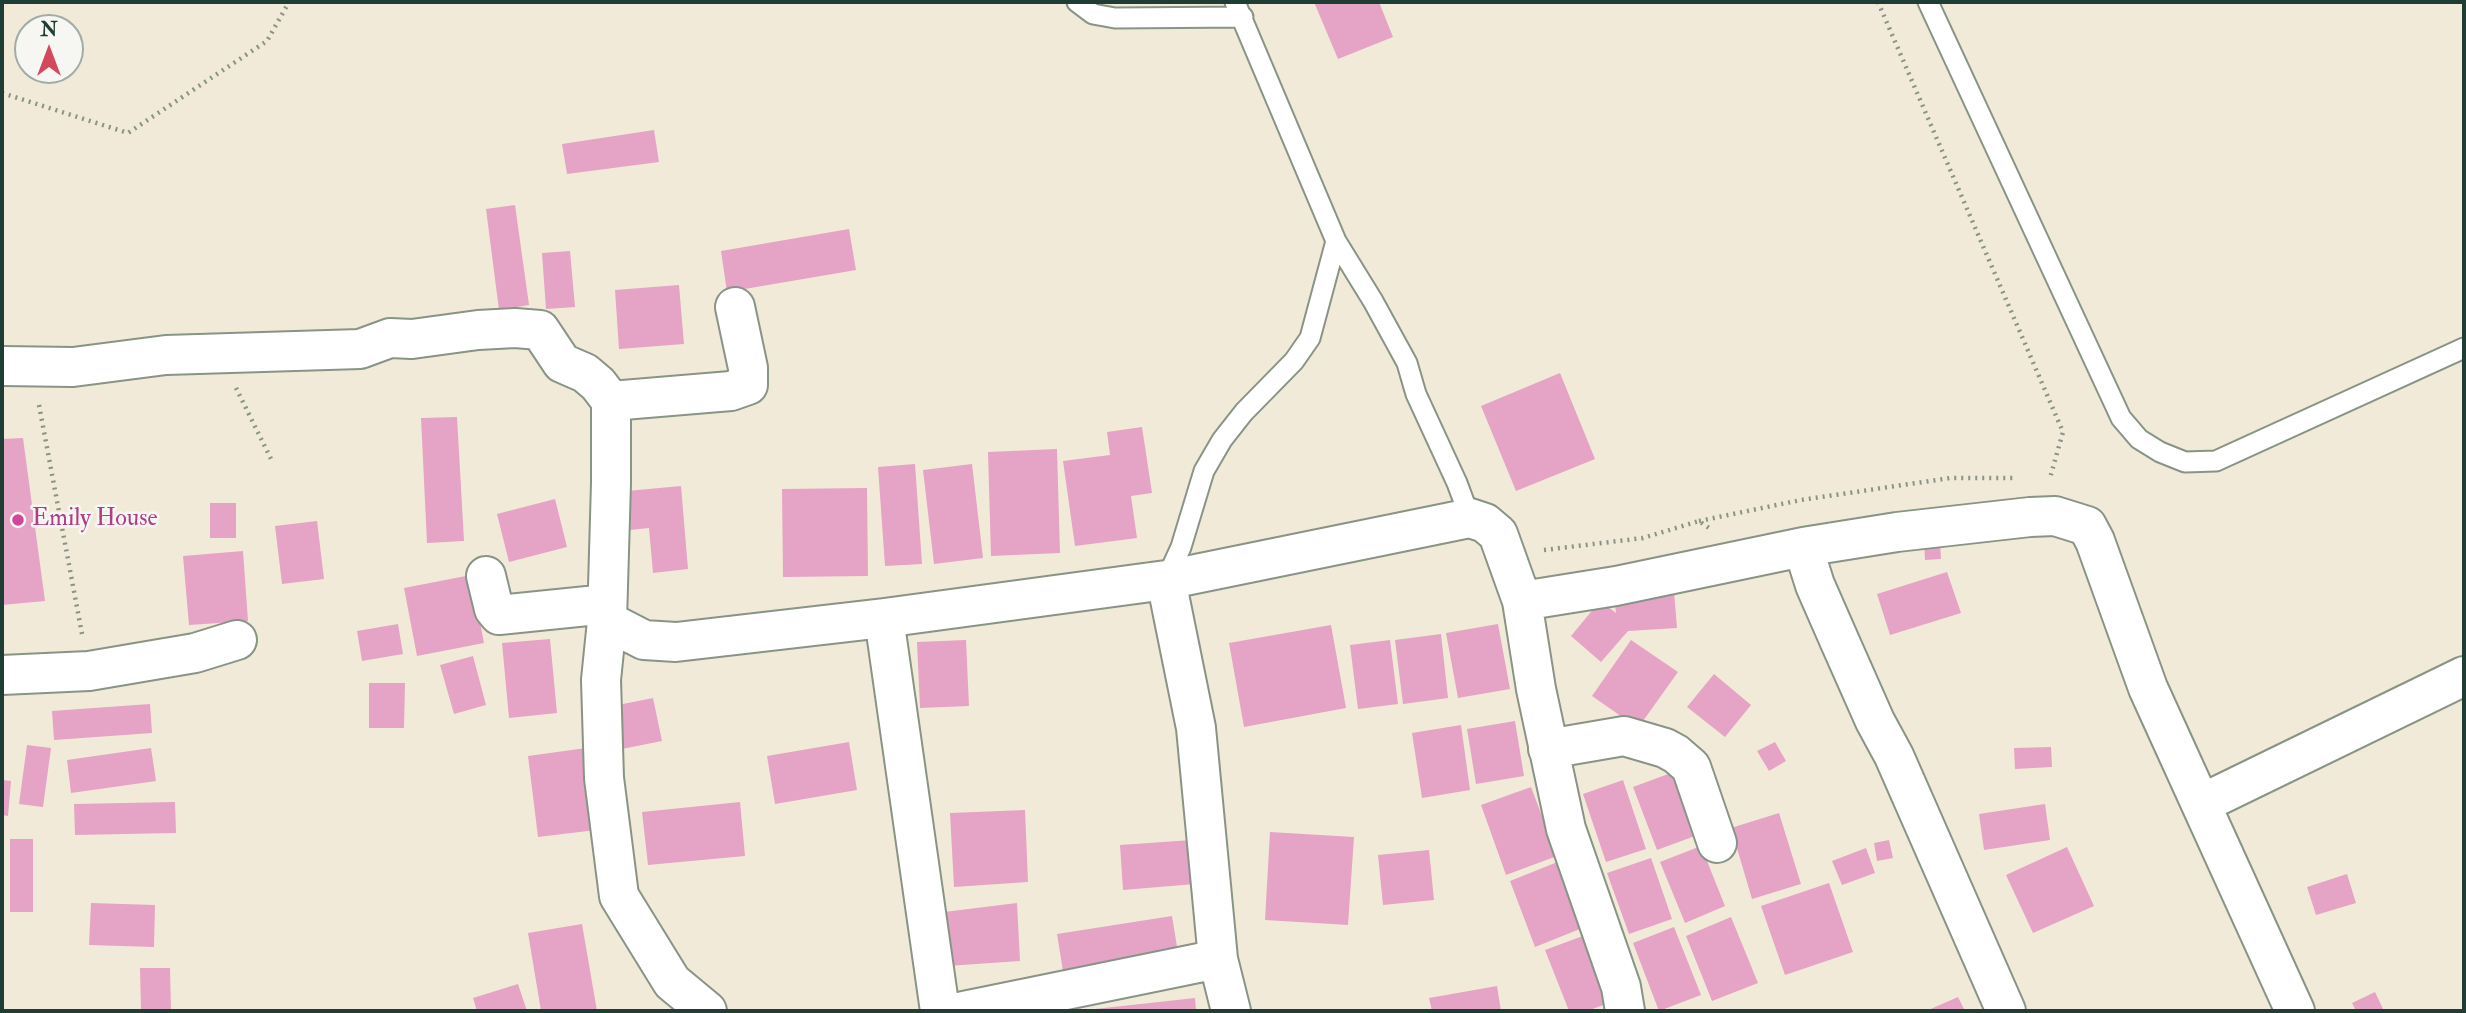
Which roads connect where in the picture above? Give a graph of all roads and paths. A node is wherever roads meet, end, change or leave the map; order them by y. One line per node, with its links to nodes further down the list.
1 (289, 2): 6 (path)
2 (1077, 2): 5 (lane)
3 (1878, 2): 15 (path)
4 (1928, 2): 9 (lane)
5 (1239, 9): 7 (lane)
6 (2, 93)
7 (1336, 241): 16 (lane); 20 (lane)
8 (735, 307): 12 (street)
9 (2464, 348)
10 (219, 353): 11 (street); 12 (street); 13 (path)
11 (17, 366): 25 (path)
12 (611, 401): 22 (street)
13 (271, 459)
14 (2025, 478): 17 (path)
15 (2038, 478)
16 (1470, 518): 20 (street); 21 (street)
17 (1699, 521)
18 (1803, 547): 21 (street); 29 (street); 37 (street)
19 (486, 576): 22 (street)
20 (1166, 580): 23 (street); 31 (street)
21 (1522, 601): 28 (street)
22 (607, 613): 23 (street); 32 (street)
23 (884, 618): 33 (street)
24 (237, 640): 25 (street)
25 (89, 671): 26 (street)
26 (2, 675)
27 (2464, 676): 29 (street)
28 (1548, 749): 30 (street); 36 (street)
29 (2201, 804): 38 (street)
30 (1717, 843)
31 (1218, 959): 34 (street); 35 (street)
32 (707, 1011)
33 (940, 1011)
34 (963, 1011)
35 (1231, 1011)
36 (1625, 1011)
37 (2006, 1011)
38 (2295, 1011)

